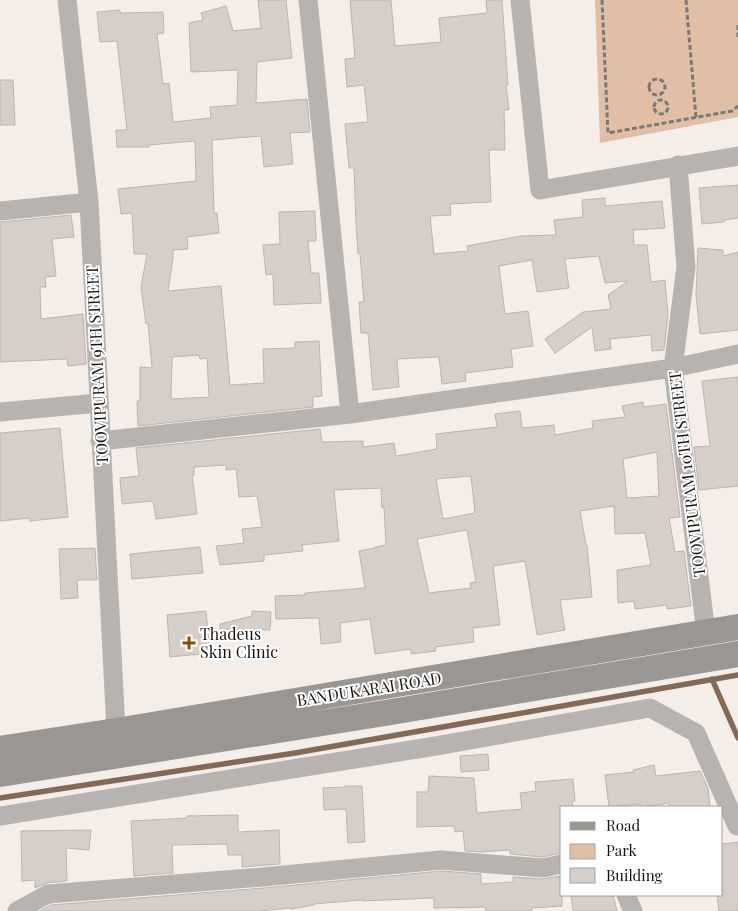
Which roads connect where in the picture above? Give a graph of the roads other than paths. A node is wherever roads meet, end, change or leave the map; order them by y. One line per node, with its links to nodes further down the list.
1 (67, 0): 6 (street, TOOVIPURAM 9TH STREET)
2 (308, 0): 12 (street)
3 (520, 0): 5 (street)
4 (738, 156): 5 (street)
5 (678, 165): 9 (street, TOOVIPURAM 10TH STREET)
6 (89, 202): 7 (street); 10 (street, TOOVIPURAM 9TH STREET)
7 (0, 211)
8 (738, 354): 9 (street)
9 (673, 368): 12 (street); 15 (street, TOOVIPURAM 10TH STREET)
10 (98, 403): 11 (street); 13 (street, TOOVIPURAM 9TH STREET)
11 (0, 412)
12 (350, 414): 13 (street)
13 (100, 440): 17 (street, TOOVIPURAM 9TH STREET)
14 (738, 627): 15 (main road, BANDUKARAI ROAD)
15 (706, 633): 17 (main road, BANDUKARAI ROAD)
16 (738, 654): 19 (main road, BANDUKARAI ROAD)
17 (116, 731): 18 (main road, BANDUKARAI ROAD)
18 (0, 748)
19 (0, 774)
20 (0, 816): 21 (street)
21 (732, 827)
22 (560, 864): 24 (street)
23 (626, 896): 25 (street)
24 (17, 911)
25 (633, 911)

